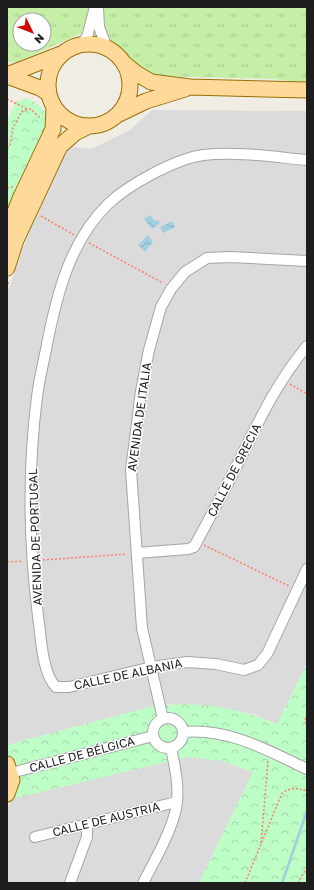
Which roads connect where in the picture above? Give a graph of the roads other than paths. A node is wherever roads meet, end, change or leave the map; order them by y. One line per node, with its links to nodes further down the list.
1 (94, 7): 3 (street)
2 (98, 7): 4 (street)
3 (80, 45): 4 (main road); 5 (main road)
4 (107, 48): 6 (main road)
5 (61, 54): 7 (main road); 10 (main road)
6 (124, 63): 8 (main road); 11 (main road)
7 (7, 76): 10 (main road)
8 (190, 87): 9 (main road); 11 (main road)
9 (307, 90)
10 (52, 100): 12 (main road); 14 (main road)
11 (119, 114): 12 (main road)
12 (89, 126): 16 (main road)
13 (307, 160): 21 (street, AVENIDA DE PORTUGAL)
14 (7, 232)
15 (307, 261): 18 (street, AVENIDA DE ITALIA)
16 (7, 268)
17 (307, 346): 18 (street, CALLE DE GRECIA)
18 (137, 553): 20 (street, AVENIDA DE ITALIA)
19 (307, 569): 20 (street, CALLE DE ALBANIA)
20 (152, 667): 21 (street, CALLE DE ALBANIA); 22 (street, AVENIDA DE ITALIA)
21 (56, 688)
22 (162, 719): 23 (street); 24 (street)
23 (183, 732): 25 (street); 27 (street)
24 (153, 736): 25 (street); 26 (street, CALLE DE BÉLGICA)
25 (171, 748): 29 (street)
26 (9, 768): 28 (main road)
27 (307, 769)
28 (7, 794)
29 (176, 802): 30 (street, CALLE DE AUSTRIA); 33 (street)
30 (87, 824): 31 (street, CALLE DE AUSTRIA); 32 (street)
31 (35, 837)
32 (70, 883)
33 (144, 883)

